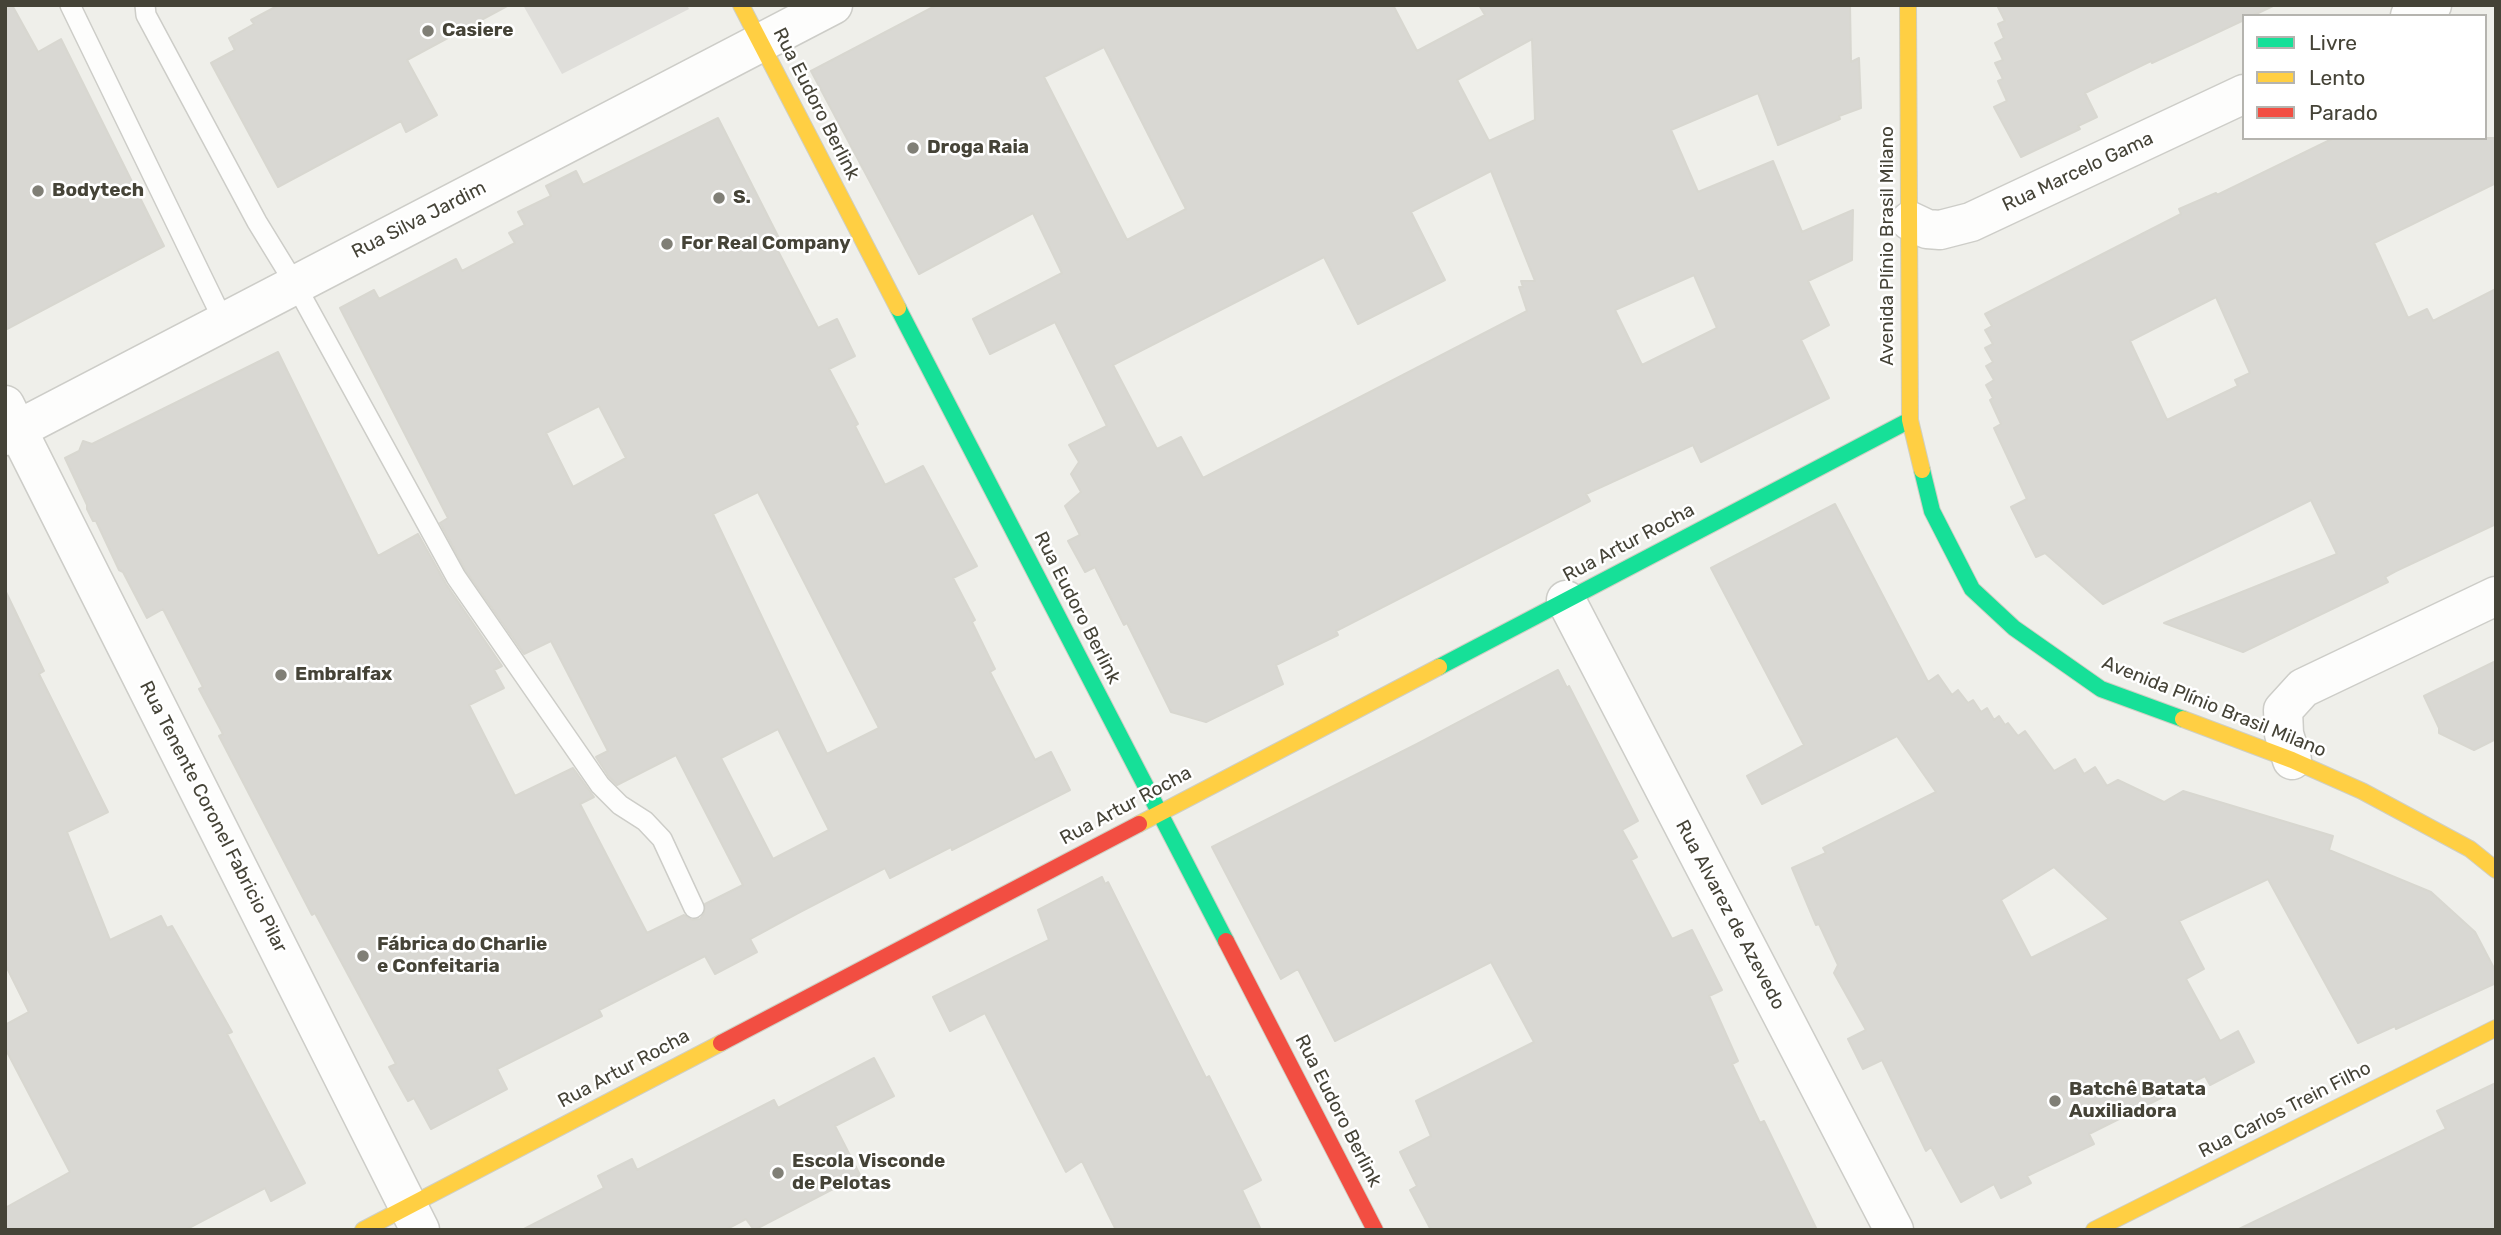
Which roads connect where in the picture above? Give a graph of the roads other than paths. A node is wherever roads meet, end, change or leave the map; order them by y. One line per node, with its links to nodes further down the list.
1 (71, 5): 12 (lane)
2 (145, 5): 11 (lane)
3 (741, 5): 8 (street, Rua Eudoro Berlink)
4 (832, 5): 8 (street, Rua Silva Jardim)
5 (1908, 5): 10 (street, Avenida Plínio Brasil Milano)
6 (2432, 5): 7 (street)
7 (2414, 14)
8 (760, 43): 11 (street, Rua Silva Jardim); 18 (street, Rua Eudoro Berlink)
9 (2242, 95): 10 (street, Rua Marcelo Gama)
10 (1910, 221): 13 (street, Avenida Plínio Brasil Milano)
11 (295, 284): 12 (street, Rua Silva Jardim); 20 (lane)
12 (224, 322): 14 (street, Rua Silva Jardim)
13 (1909, 420): 16 (street, Rua Artur Rocha); 17 (street, Avenida Plínio Brasil Milano)
14 (10, 424): 22 (street, Rua Tenente Coronel Fabricio Pilar)
15 (2496, 596): 17 (street)
16 (1566, 600): 18 (street, Rua Artur Rocha); 25 (street, Rua Alvarez de Azevedo)
17 (2292, 760): 19 (street, Avenida Plínio Brasil Milano)
18 (1159, 813): 22 (street, Rua Artur Rocha); 24 (street, Rua Eudoro Berlink)
19 (2496, 870)
20 (694, 908)
21 (2496, 1028): 26 (street, Rua Carlos Trein Filho)
22 (414, 1218): 23 (street, Rua Artur Rocha)
23 (363, 1230)
24 (1376, 1230)
25 (1895, 1230)
26 (2094, 1230)

